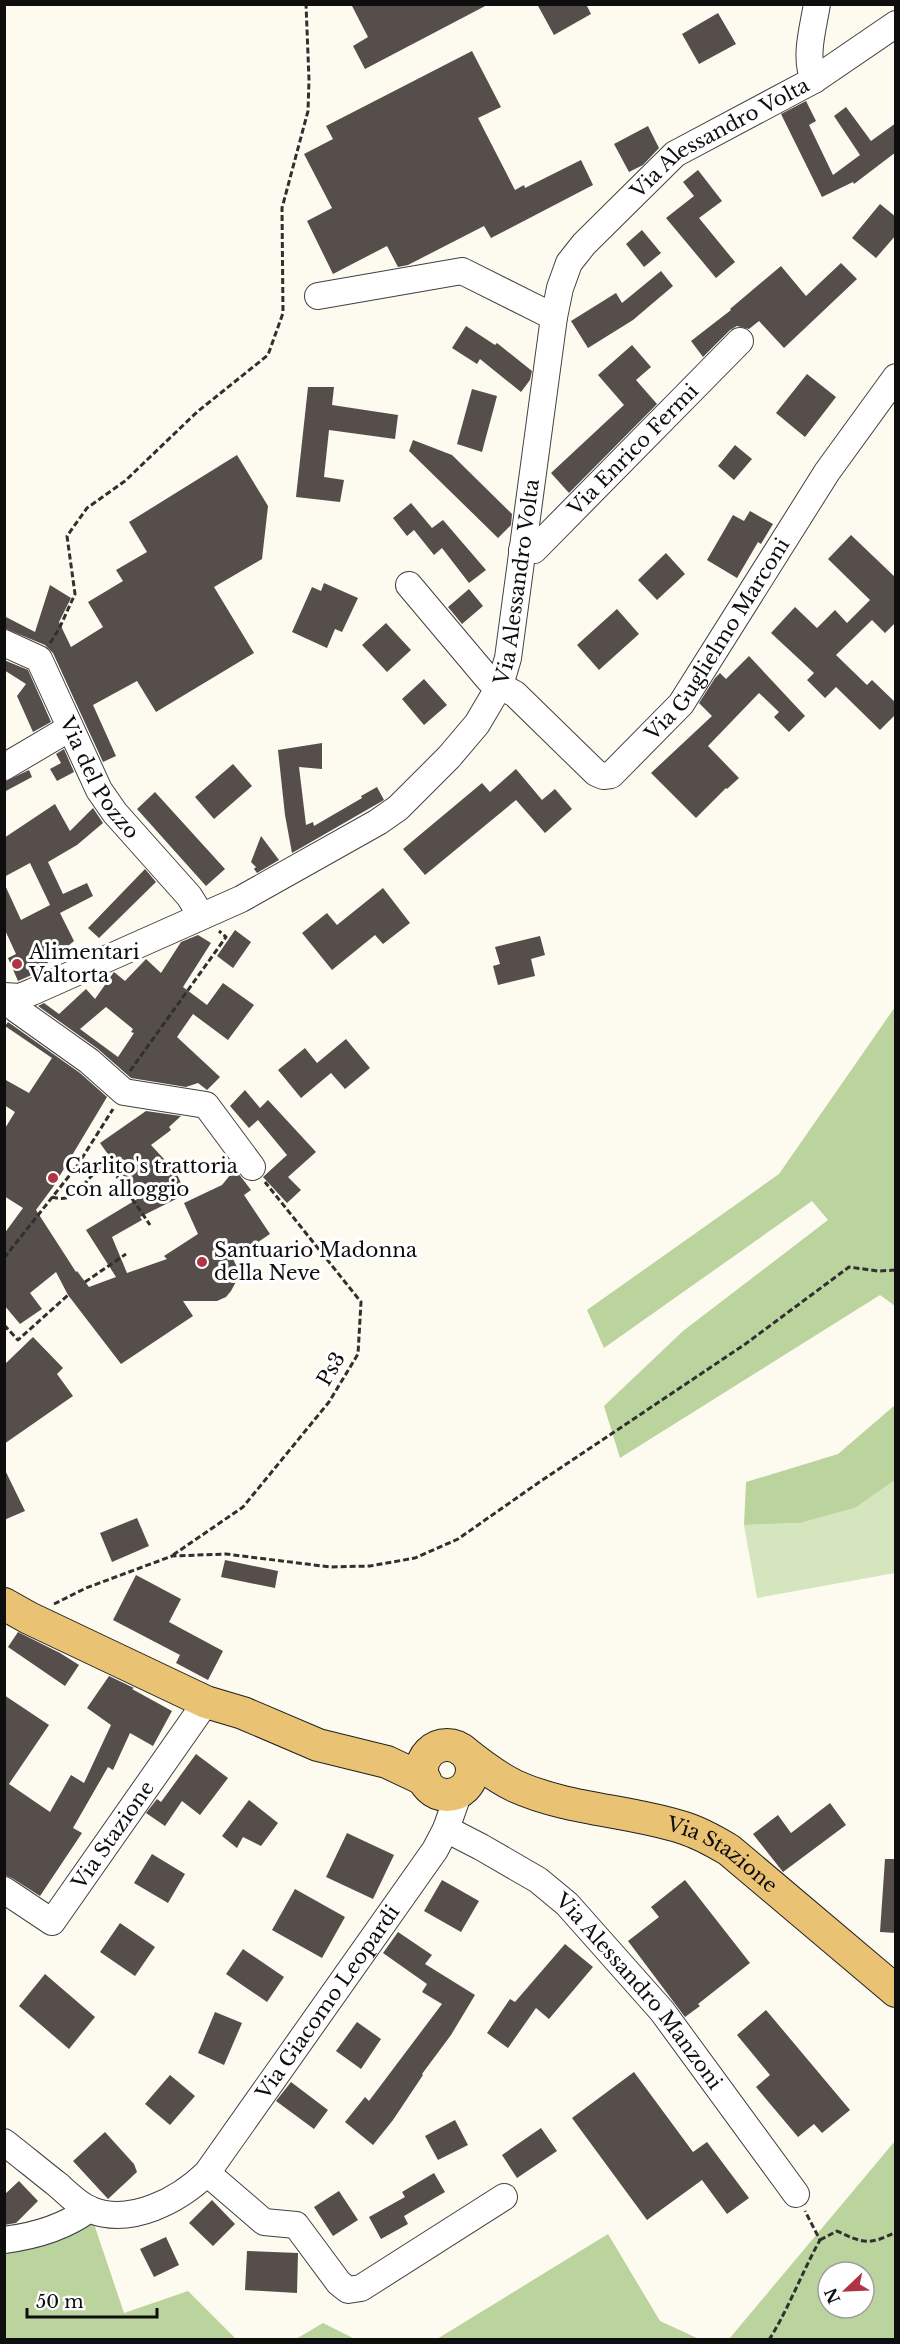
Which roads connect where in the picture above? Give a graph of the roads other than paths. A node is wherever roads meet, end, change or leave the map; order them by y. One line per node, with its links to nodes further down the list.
1 (817, 4): 3 (street, Via Alessandro Volta)
2 (896, 24): 3 (street)
3 (814, 80): 5 (street, Via Alessandro Volta)
4 (318, 296): 5 (street)
5 (554, 317): 8 (street, Via Alessandro Volta)
6 (741, 341): 8 (street, Via Enrico Fermi)
7 (896, 377): 11 (street, Via Guglielmo Marconi)
8 (522, 550): 11 (street, Via Alessandro Volta)
9 (409, 585): 11 (street, Via Guglielmo Marconi)
10 (4, 643): 12 (street, Via del Pozzo)
11 (500, 685): 14 (street, Via Alessandro Volta)
12 (70, 728): 13 (street); 14 (street, Via del Pozzo)
13 (4, 767)
14 (201, 915): 15 (street, Via Alessandro Volta)
15 (8, 997): 16 (street)
16 (252, 1167)
17 (16, 1611): 18 (main road)
18 (206, 1702): 20 (main road); 24 (street, Via Stazione)
19 (448, 1749): 20 (main road); 21 (main road, Via Stazione); 22 (main road); 22 (main road)
20 (376, 1758): 22 (main road)
21 (515, 1785): 22 (main road, Via Stazione); 25 (main road, Via Stazione)
22 (444, 1787): 23 (street)
23 (446, 1829): 27 (street, Via Giacomo Leopardi); 28 (street, Via Alessandro Manzoni)
24 (4, 1890)
25 (896, 1991)
26 (4, 2142): 30 (street, Via Giacomo Leopardi)
27 (207, 2173): 29 (street); 30 (street, Via Giacomo Leopardi)
28 (796, 2194)
29 (504, 2197)
30 (89, 2209): 31 (street)
31 (4, 2240)

